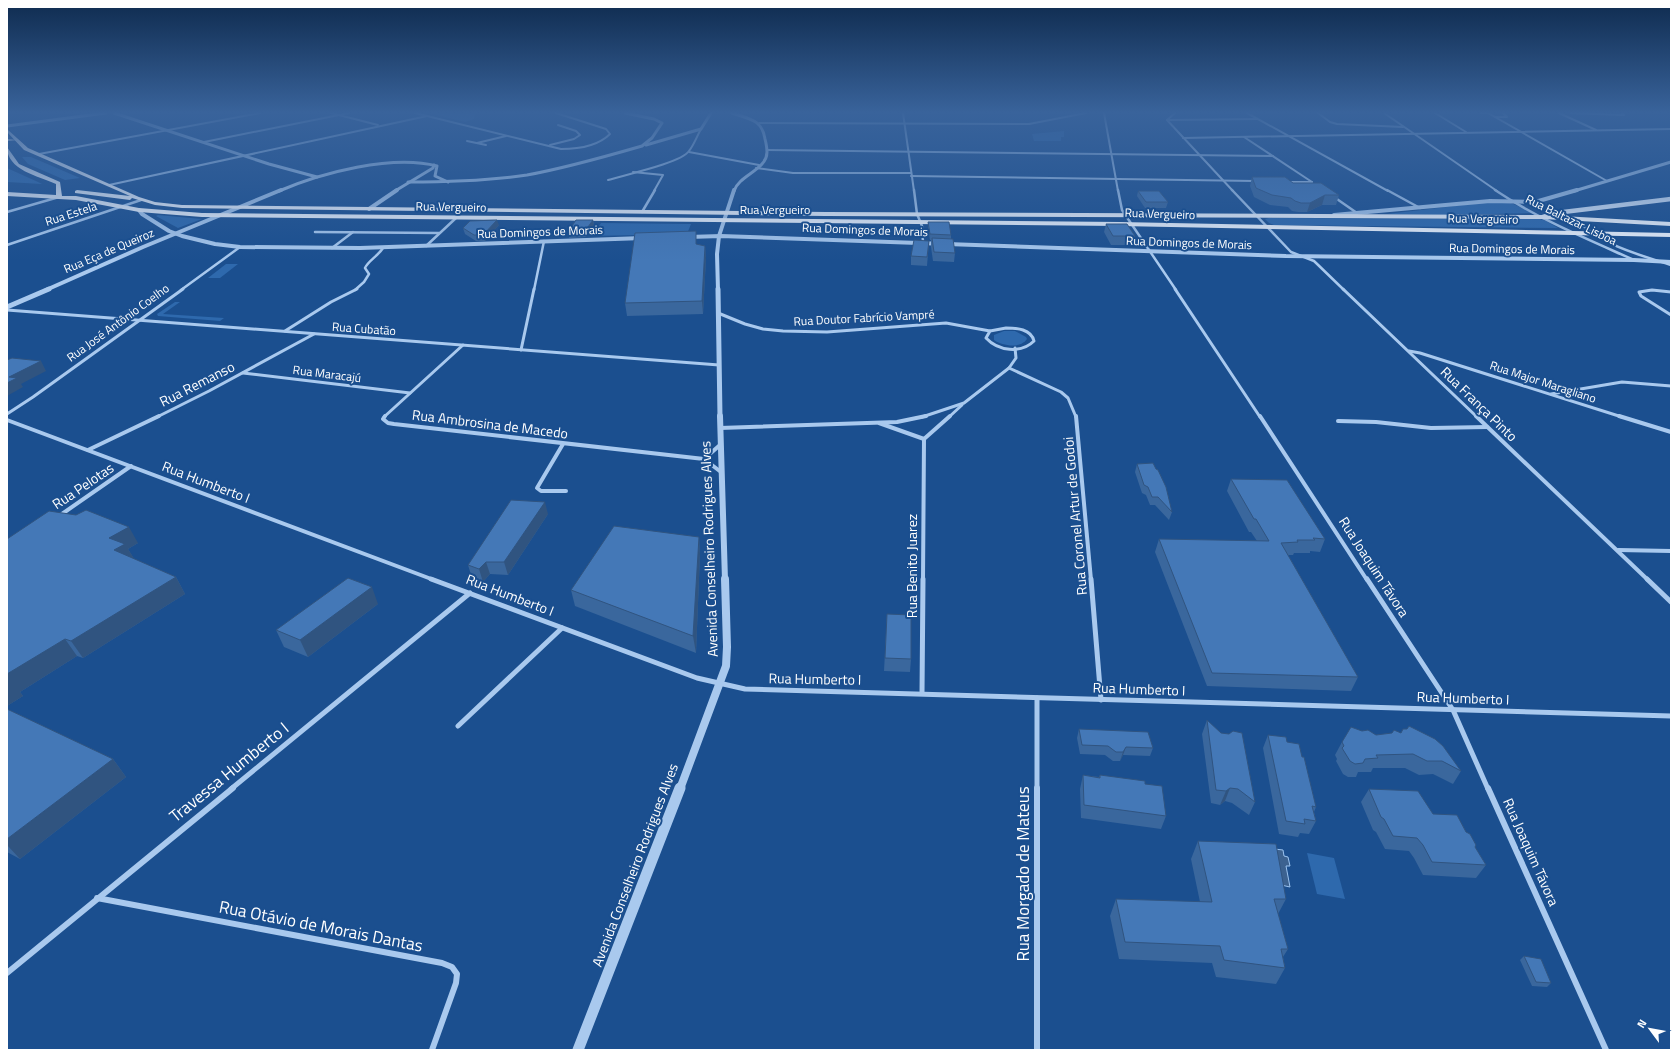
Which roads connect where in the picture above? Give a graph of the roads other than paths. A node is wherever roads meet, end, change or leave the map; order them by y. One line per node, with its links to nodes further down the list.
1 (16, 162): 40 (main road)
2 (58, 162): 35 (main road, Rua Vergueiro)
3 (215, 162): 35 (street)
4 (264, 162): 23 (street)
5 (393, 162): 25 (street)
6 (422, 162): 19 (street)
7 (581, 162): 31 (street)
8 (668, 162): 22 (street)
9 (745, 162): 20 (street)
10 (761, 162): 20 (street, Avenida Conselheiro Rodrigues Alves)
11 (909, 162): 24 (street)
12 (1114, 162): 26 (street, Rua Joaquim Távora)
13 (1206, 162): 28 (street, Rua França Pinto)
14 (1282, 162): 34 (street)
15 (1336, 162): 47 (street)
16 (1455, 162): 44 (street, Rua Baltazar Lisboa)
17 (1575, 162): 29 (street)
18 (1670, 162): 29 (street, Rua Vergueiro)
19 (434, 165): 30 (street); 31 (street)
20 (759, 165): 21 (street, Avenida Conselheiro Rodrigues Alves)
21 (756, 168): 24 (street); 53 (street, Avenida Conselheiro Rodrigues Alves)
22 (633, 172): 27 (street); 52 (street)
23 (298, 173): 25 (street); 38 (street)
24 (911, 175): 26 (street); 55 (street)
25 (319, 178): 38 (street)
26 (1117, 179): 28 (street); 56 (street, Rua Joaquim Távora)
27 (608, 180)
28 (1223, 181): 32 (street); 59 (street, Rua França Pinto)
29 (1607, 181): 44 (street, Rua Vergueiro)
30 (408, 182): 31 (street); 49 (street)
31 (448, 182)
32 (1261, 182)
33 (1283, 182): 34 (street)
34 (1312, 182): 36 (street)
35 (109, 185): 43 (main road, Rua Vergueiro)
36 (1317, 186)
37 (7, 188): 40 (main road)
38 (285, 188): 46 (street, Rua Eça de Queiroz)
39 (7, 194): 40 (main road)
40 (59, 194): 43 (main road); 45 (main road, Rua Vergueiro); 51 (street)
41 (1329, 194): 54 (street)
42 (1671, 199): 50 (main road, Rua Vergueiro)
43 (140, 200): 45 (street, Rua Estela); 46 (main road, Rua Vergueiro)
44 (1513, 202): 47 (street, Rua Vergueiro); 60 (street, Rua Baltazar Lisboa)
45 (122, 206): 48 (main road, Rua Vergueiro); 80 (street, Rua Estela)
46 (239, 208): 49 (main road, Rua Vergueiro); 58 (street, Rua Eça de Queiroz)
47 (1420, 208): 54 (street, Rua Vergueiro)
48 (139, 210): 58 (main road, Rua Vergueiro); 73 (street, Rua Domingos de Morais)
49 (370, 210): 52 (main road, Rua Vergueiro)
50 (1572, 211): 60 (main road, Rua Vergueiro); 62 (main road)
51 (7, 212)
52 (642, 212): 53 (main road, Rua Vergueiro)
53 (726, 213): 55 (main road, Rua Vergueiro); 63 (street, Avenida Conselheiro Rodrigues Alves)
54 (1357, 213): 57 (street, Rua Vergueiro)
55 (917, 214): 56 (main road, Rua Vergueiro); 64 (street)
56 (1126, 215): 59 (main road, Rua Vergueiro); 65 (street, Rua Joaquim Távora)
57 (1332, 215): 59 (main road, Rua Vergueiro); 60 (main road, Rua Vergueiro)
58 (220, 216): 61 (main road, Rua Vergueiro); 73 (street, Rua Eça de Queiroz)
59 (1256, 216): 67 (street, Rua França Pinto)
60 (1543, 217): 62 (main road); 70 (street, Rua Baltazar Lisboa)
61 (456, 218): 63 (main road, Rua Vergueiro); 72 (street)
62 (1575, 218): 66 (main road); 71 (street)
63 (724, 221): 64 (main road, Rua Vergueiro); 75 (street, Avenida Conselheiro Rodrigues Alves)
64 (921, 223): 65 (main road, Rua Vergueiro); 79 (street)
65 (1131, 224): 67 (main road, Rua Vergueiro); 85 (street, Rua Joaquim Távora)
66 (1671, 224)
67 (1269, 228): 70 (main road, Rua Vergueiro); 86 (street, Rua França Pinto)
68 (315, 232): 69 (street)
69 (353, 232): 72 (street); 83 (street)
70 (1571, 232): 71 (main road, Rua Vergueiro); 87 (street, Rua Baltazar Lisboa)
71 (1590, 232): 74 (main road, Rua Vergueiro); 88 (street)
72 (439, 233): 81 (street)
73 (175, 234): 82 (street, Rua Domingos de Morais); 92 (street, Rua Eça de Queiroz)
74 (1671, 235)
75 (719, 236): 76 (street, Rua Domingos de Morais); 79 (street, Rua Domingos de Morais); 94 (street, Avenida Conselheiro Rodrigues Alves)
76 (683, 237)
77 (645, 238): 78 (street, Rua Domingos de Morais)
78 (544, 241): 81 (street, Rua Domingos de Morais); 102 (street)
79 (922, 242): 85 (street, Rua Domingos de Morais)
80 (7, 245)
81 (426, 246): 84 (street, Rua Domingos de Morais)
82 (240, 247): 83 (street, Rua Domingos de Morais); 96 (street, Rua José Antônio Coelho)
83 (332, 248): 84 (street, Rua Domingos de Morais)
84 (383, 248): 98 (street)
85 (1149, 251): 86 (street, Rua Domingos de Morais); 136 (street, Rua Joaquim Távora)
86 (1302, 257): 87 (street, Rua Domingos de Morais); 103 (street, Rua França Pinto)
87 (1634, 260): 88 (street, Rua Domingos de Morais)
88 (1657, 261): 89 (street, Rua Domingos de Morais); 90 (street)
89 (1671, 262)
90 (1671, 265)
91 (1671, 292): 95 (street)
92 (7, 307)
93 (7, 310): 96 (street, Rua Cubatão)
94 (718, 313): 97 (street, Rua Doutor Fabrício Vampré); 104 (street, Avenida Conselheiro Rodrigues Alves)
95 (1671, 315)
96 (138, 320): 98 (street, Rua Cubatão); 111 (street, Rua José Antônio Coelho)
97 (990, 331): 101 (street); 101 (street, Rua Doutor Fabrício Vampré)
98 (285, 332): 99 (street, Rua Cubatão)
99 (314, 334): 100 (street, Rua Cubatão); 106 (street, Rua Remanso)
100 (463, 345): 102 (street, Rua Cubatão); 108 (street, Rua Ambrosina de Macedo)
101 (1015, 348): 105 (street)
102 (521, 350): 104 (street, Rua Cubatão)
103 (1408, 351): 109 (street, Rua Major Maragliano); 115 (street, Rua França Pinto)
104 (719, 365): 116 (street, Avenida Conselheiro Rodrigues Alves)
105 (1009, 368): 110 (street); 135 (street, Rua Coronel Artur de Godoi)
106 (242, 373): 108 (street, Rua Maracajú); 121 (street, Rua Remanso)
107 (1671, 386): 109 (street)
108 (410, 393): 119 (street, Rua Ambrosina de Macedo)
109 (1550, 394): 117 (street, Rua Major Maragliano)
110 (964, 403): 114 (street); 118 (street)
111 (7, 414)
112 (7, 420): 121 (street, Rua Humberto I)
113 (1338, 421): 115 (street)
114 (876, 423): 116 (street); 118 (street)
115 (1487, 427): 127 (street, Rua França Pinto)
116 (720, 428): 120 (street, Avenida Conselheiro Rodrigues Alves)
117 (1671, 432)
118 (924, 439): 133 (street, Rua Benito Juarez)
119 (563, 444): 122 (street, Rua Ambrosina de Macedo); 125 (street)
120 (720, 445): 122 (street); 124 (street, Avenida Conselheiro Rodrigues Alves)
121 (88, 450): 123 (street, Rua Humberto I)
122 (704, 459): 124 (street)
123 (131, 466): 126 (street, Rua Pelotas); 129 (street, Rua Humberto I)
124 (720, 472): 132 (street, Avenida Conselheiro Rodrigues Alves)
125 (566, 491)
126 (53, 520)
127 (1617, 550): 128 (street); 130 (street, Rua França Pinto)
128 (1671, 551)
129 (470, 593): 131 (street, Rua Humberto I); 139 (street, Travessa Humberto I)
130 (1671, 602)
131 (562, 628): 132 (street, Rua Humberto I); 138 (street)
132 (721, 684): 133 (street, Rua Humberto I); 142 (street, Avenida Conselheiro Rodrigues Alves)
133 (922, 693): 134 (street, Rua Humberto I)
134 (1037, 698): 135 (street, Rua Humberto I); 143 (street, Rua Morgado de Mateus)
135 (1101, 700): 136 (street, Rua Humberto I)
136 (1453, 710): 137 (street, Rua Humberto I); 144 (street, Rua Joaquim Távora)
137 (1671, 716)
138 (458, 726)
139 (97, 898): 140 (street, Travessa Humberto I); 141 (street, Rua Otávio de Morais Dantas)
140 (7, 973)
141 (432, 1050)
142 (578, 1050)
143 (1037, 1050)
144 (1606, 1050)

